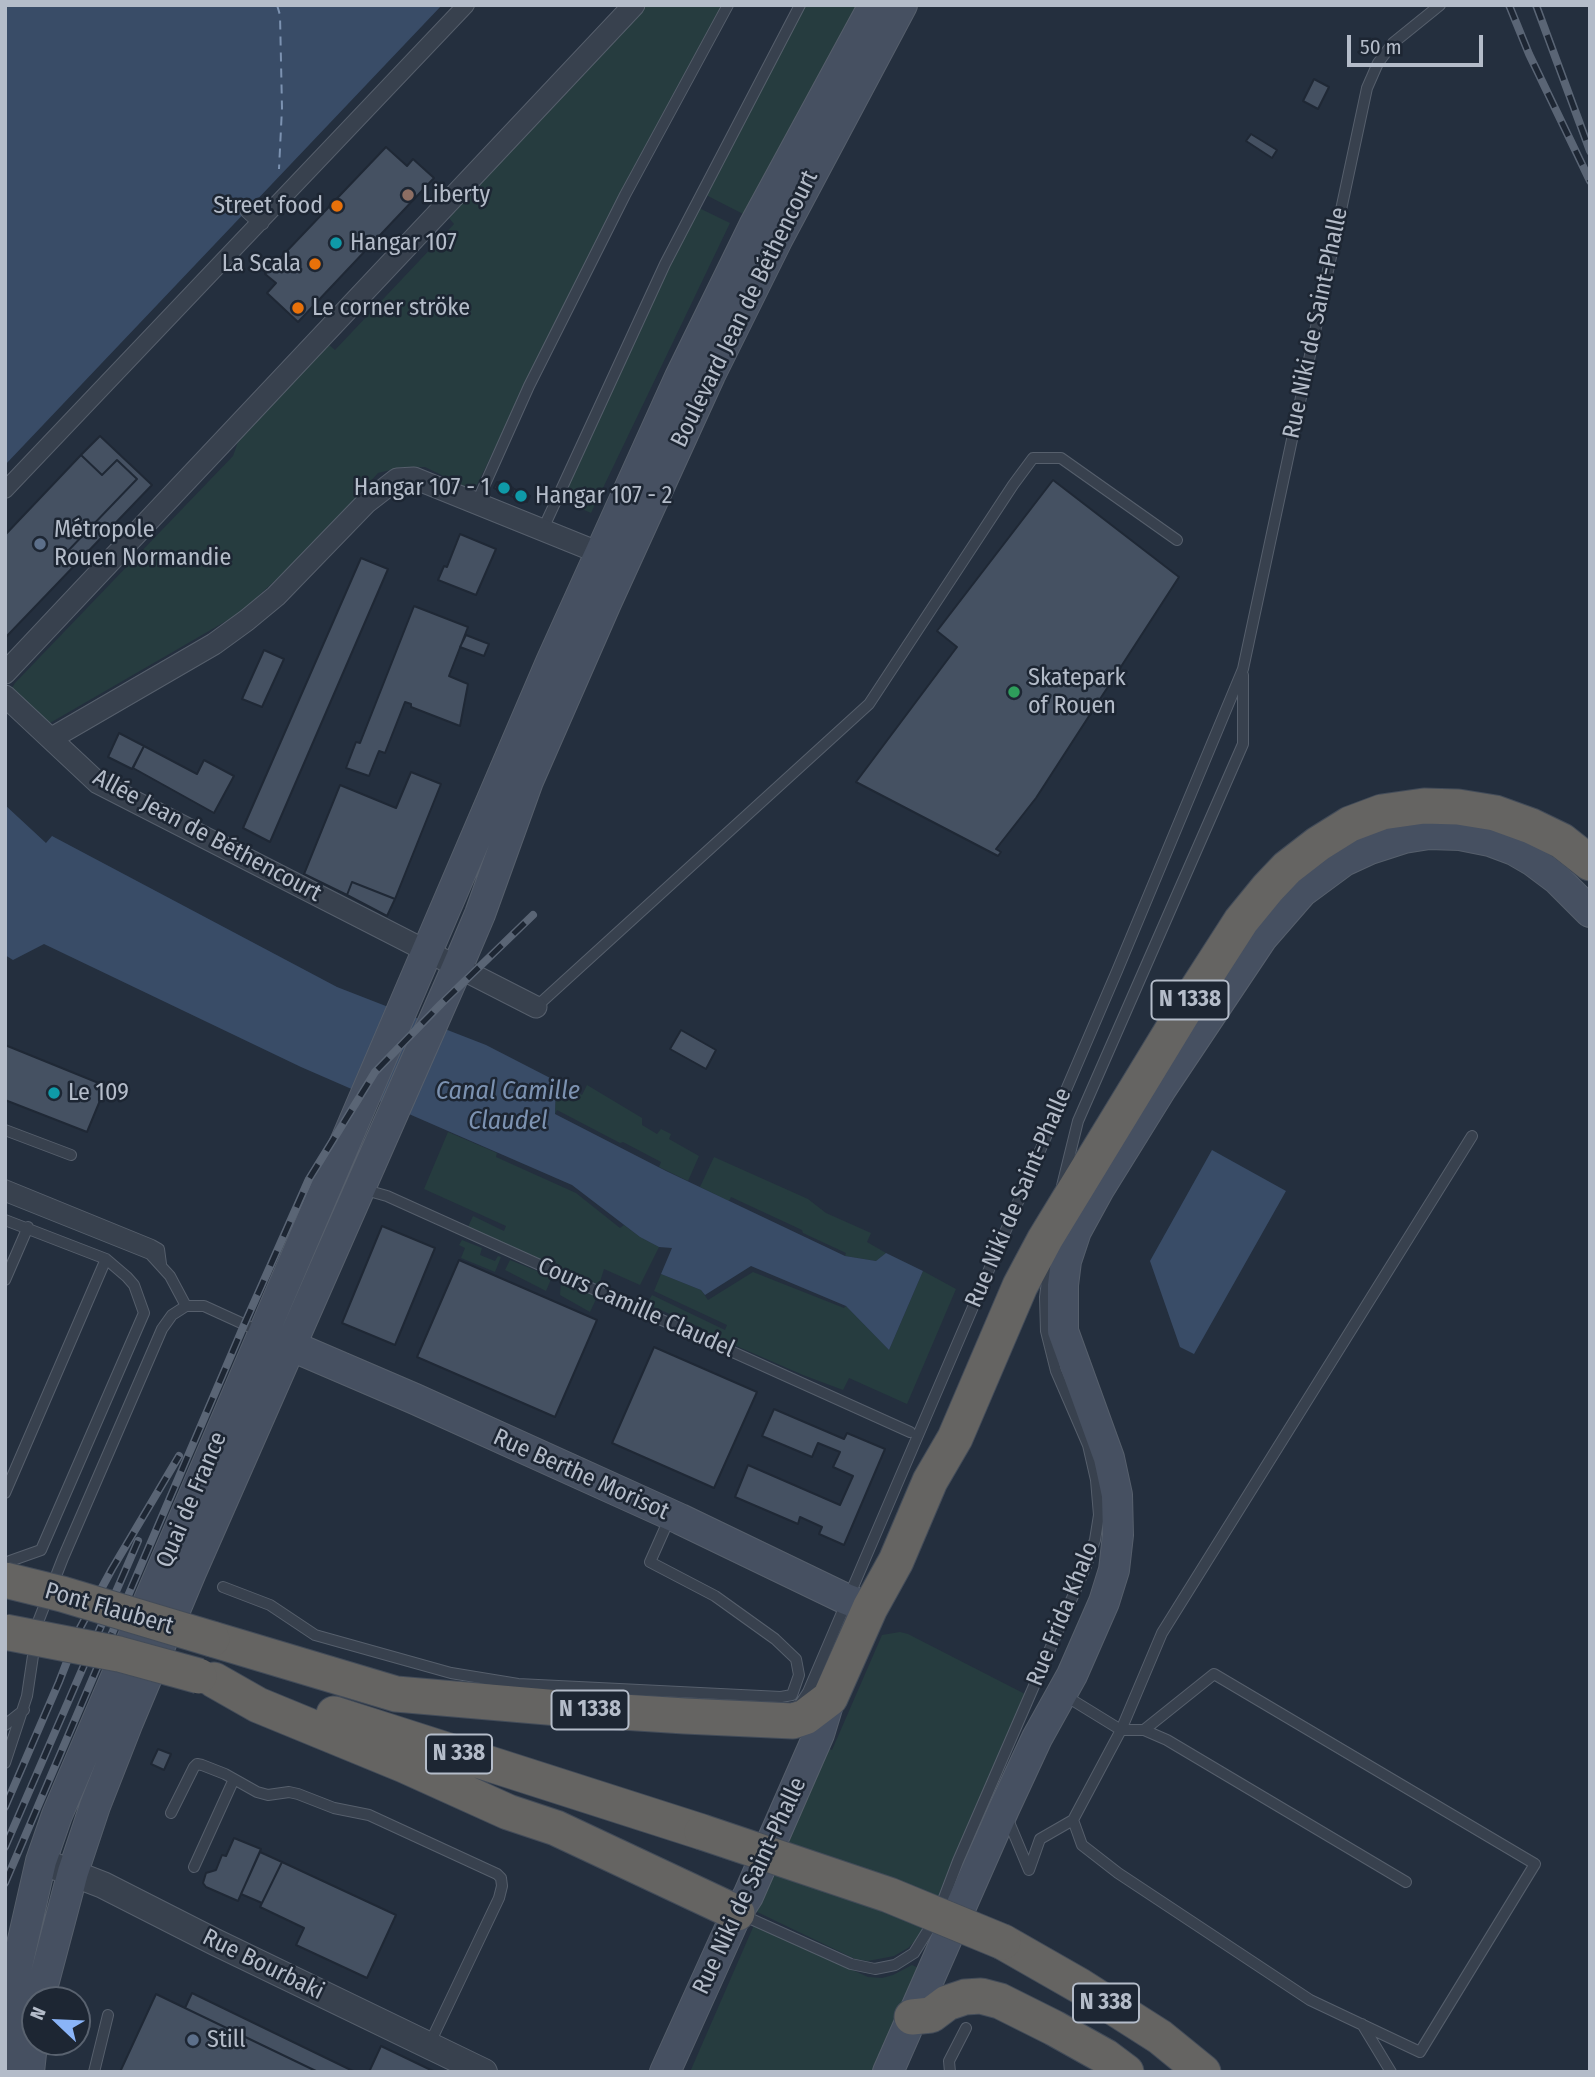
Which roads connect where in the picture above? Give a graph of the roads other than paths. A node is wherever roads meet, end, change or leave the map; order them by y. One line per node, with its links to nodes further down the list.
1 (466, 5): 9 (street)
2 (634, 5): 16 (street)
3 (727, 5): 11 (lane)
4 (800, 5): 12 (lane)
5 (874, 5): 14 (main road, Boulevard Jean de Béthencourt)
6 (902, 5): 14 (main road, Boulevard Jean de Béthencourt)
7 (1439, 6): 15 (lane, Rue Niki de Saint-Phalle)
8 (248, 210): 9 (street)
9 (261, 222): 10 (street)
10 (5, 490)
11 (477, 502): 12 (street); 18 (street)
12 (543, 528): 14 (street)
13 (1177, 540): 23 (lane)
14 (612, 558): 21 (main road, Boulevard Jean de Béthencourt); 22 (main road, Boulevard Jean de Béthencourt)
15 (1243, 669): 30 (lane, Rue Niki de Saint-Phalle); 44 (lane, Rue Niki de Saint-Phalle)
16 (5, 673)
17 (5, 696): 18 (street, Allée Jean de Béthencourt)
18 (52, 738): 21 (street, Allée Jean de Béthencourt)
19 (1590, 863): 30 (highway, N 1338)
20 (1590, 912): 47 (main road, Rue Frida Khalo / N 1338)
21 (426, 953): 22 (street, Allée Jean de Béthencourt); 37 (main road, Quai de France)
22 (457, 968): 23 (street, Allée Jean de Béthencourt); 28 (main road, Quai de France)
23 (536, 1007)
24 (5, 1130): 26 (lane)
25 (1472, 1136): 52 (lane)
26 (71, 1155)
27 (5, 1185): 34 (lane)
28 (359, 1189): 38 (main road, Quai de France); 39 (lane, Cours Camille Claudel)
29 (5, 1196): 34 (lane)
30 (1056, 1219): 44 (highway, N 1338); 63 (lane, Rue Frida Khalo)
31 (5, 1220): 32 (lane)
32 (28, 1227): 33 (lane); 35 (lane)
33 (106, 1259): 40 (lane); 42 (lane)
34 (161, 1264): 36 (lane)
35 (5, 1280)
36 (186, 1306): 37 (lane); 49 (lane)
37 (263, 1334): 38 (main road, Rue Berthe Morisot); 59 (main road, Quai de France)
38 (291, 1346): 41 (main road, Rue Berthe Morisot); 61 (main road, Quai de France)
39 (910, 1433)
40 (5, 1493)
41 (671, 1515): 43 (lane); 44 (main road, Rue Berthe Morisot)
42 (6, 1568): 50 (highway, Pont Flaubert / N 1338, bridge)
43 (223, 1587)
44 (858, 1603): 48 (highway, N 1338); 50 (lane, Rue Niki de Saint-Phalle)
45 (5, 1632): 46 (highway, Pont Flaubert, bridge)
46 (207, 1678): 63 (highway); 78 (highway, N 338, bridge)
47 (1062, 1693): 52 (lane); 56 (main road, Rue Frida Khalo)
48 (830, 1698): 50 (highway, N 1338); 63 (main road, Rue Niki de Saint-Phalle)
49 (24, 1710): 51 (lane); 54 (lane)
50 (785, 1721)
51 (5, 1725)
52 (1121, 1730): 53 (lane); 58 (lane)
53 (1144, 1730): 62 (lane); 67 (lane)
54 (5, 1763)
55 (234, 1779): 57 (lane); 60 (lane); 69 (lane)
56 (1004, 1809): 58 (lane); 66 (main road, Rue Frida Khalo)
57 (171, 1813)
58 (1073, 1821): 67 (lane)
59 (41, 1861): 61 (street, Rue Bourbaki); 70 (main road, Quai de France)
60 (194, 1867)
61 (73, 1872): 64 (main road, Quai de France); 69 (street, Rue Bourbaki)
62 (1406, 1882)
63 (737, 1913): 74 (main road, Rue Niki de Saint-Phalle)
64 (43, 1986)
65 (108, 2015): 72 (lane)
66 (912, 2017): 75 (main road, Rue Frida Khalo); 77 (highway)
67 (1362, 2024): 71 (lane)
68 (966, 2028): 76 (lane)
69 (429, 2045): 73 (street, Rue Bourbaki)
70 (5, 2062)
71 (1386, 2070)
72 (94, 2072)
73 (484, 2072)
74 (665, 2072)
75 (888, 2072)
76 (950, 2072)
77 (1126, 2072)
78 (1203, 2072)

